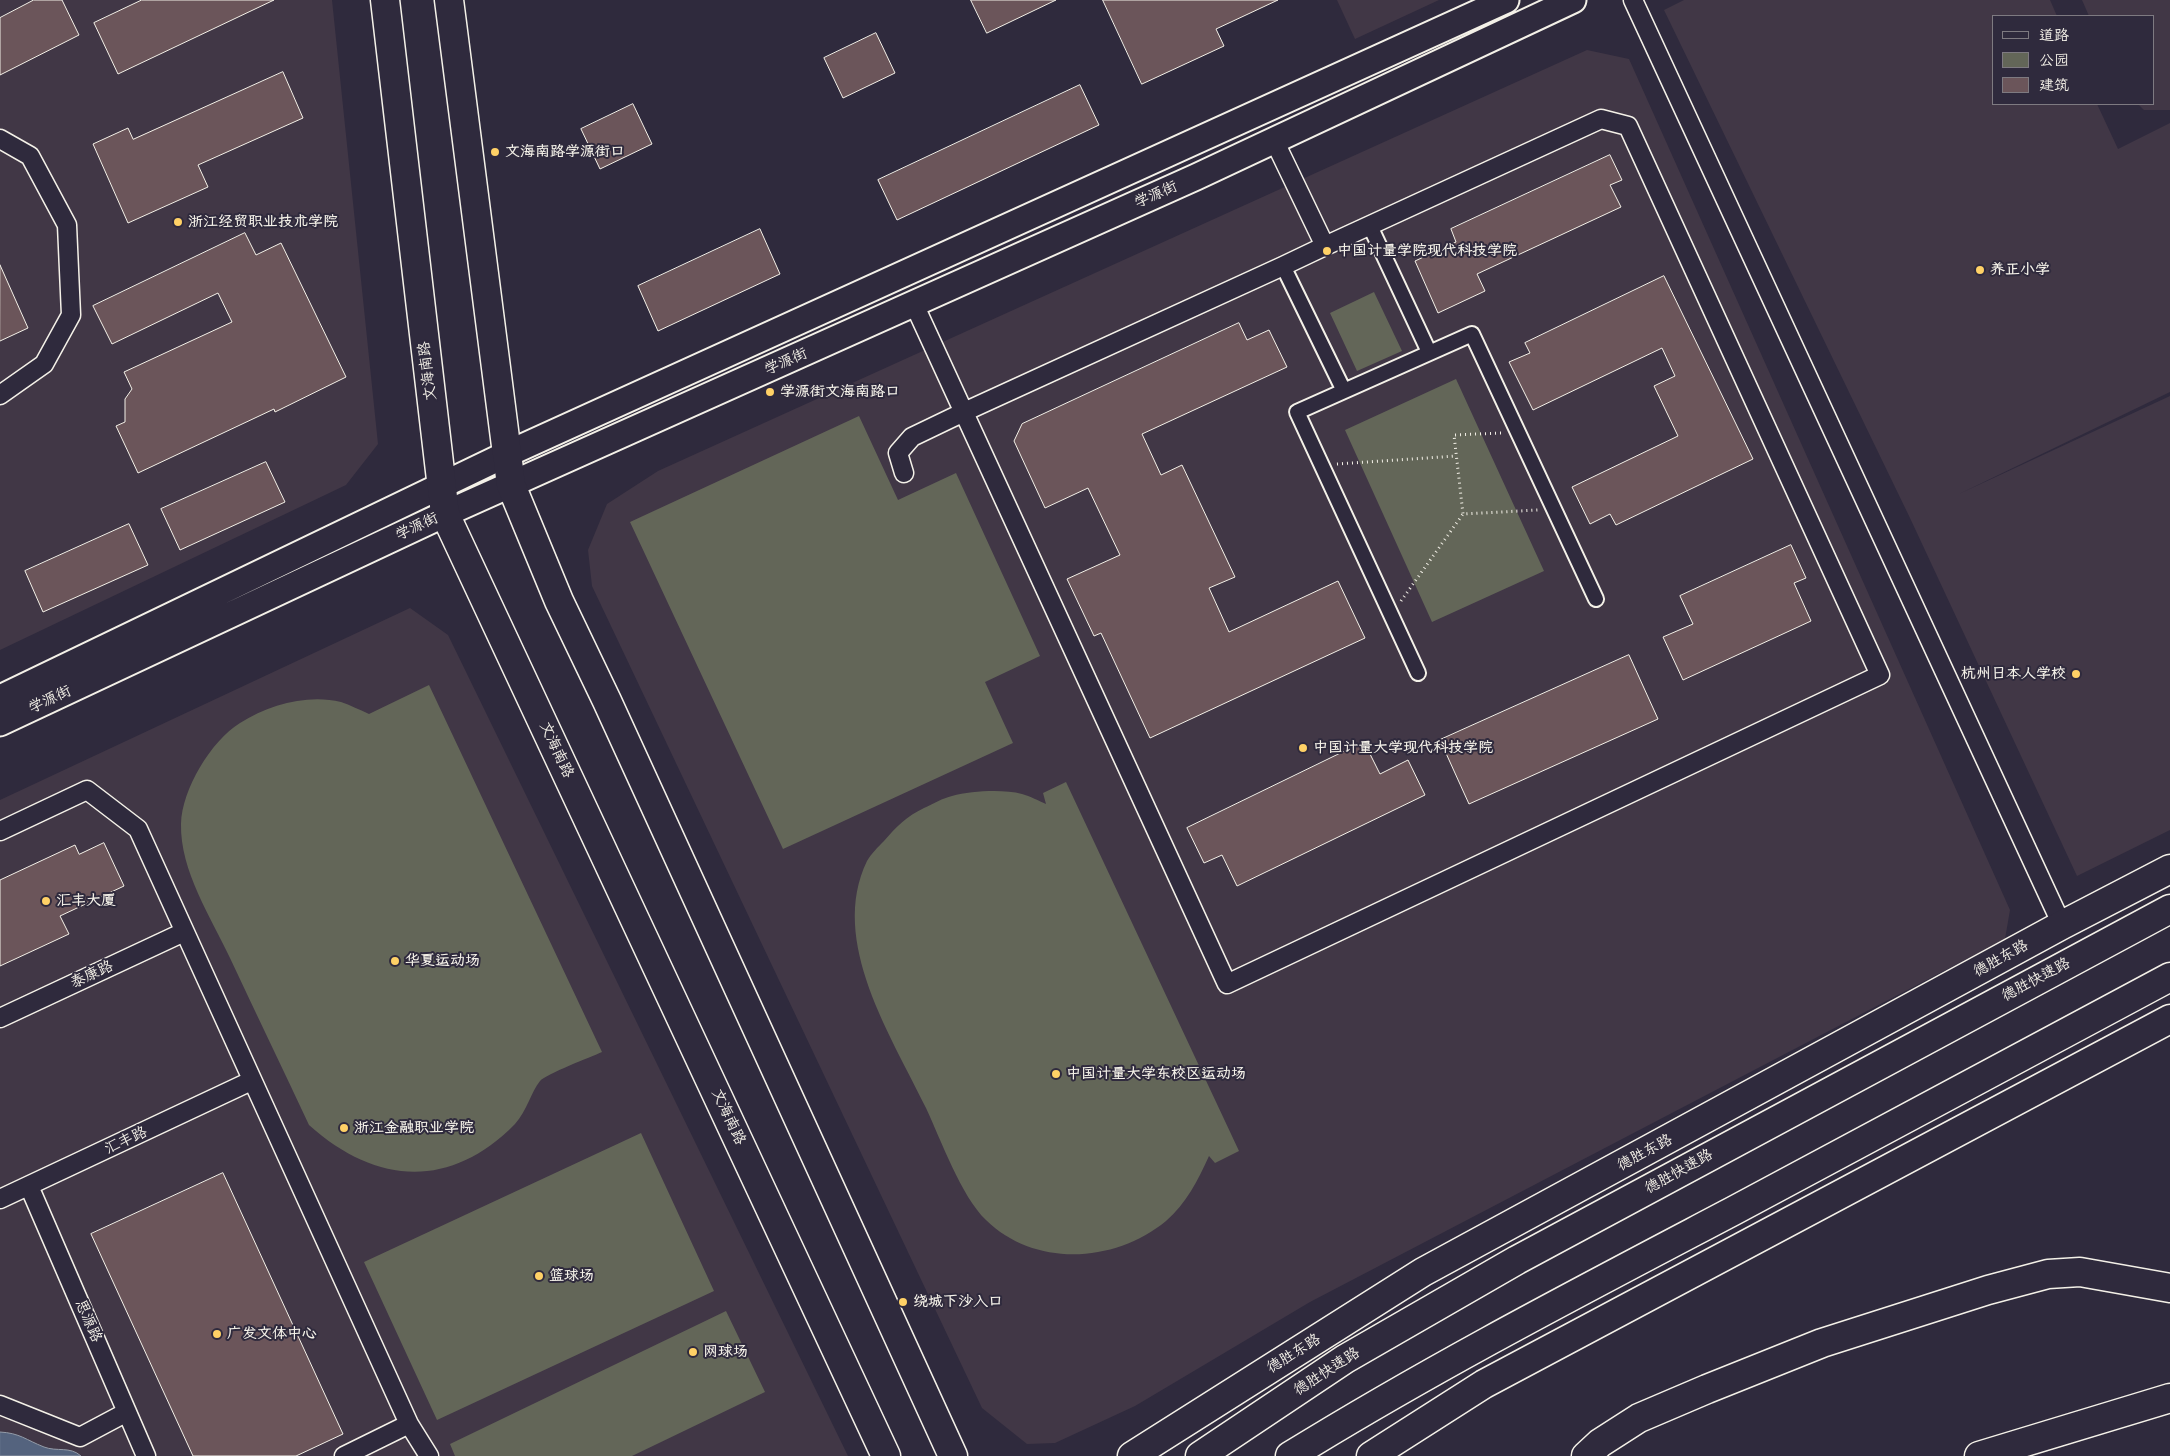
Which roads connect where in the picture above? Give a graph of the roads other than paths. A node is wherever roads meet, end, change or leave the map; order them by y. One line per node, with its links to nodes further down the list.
1 (385, 0): 18 (main road, 文海南路)
2 (449, 0): 16 (main road)
3 (1506, 0): 16 (main road)
4 (1573, 0): 7 (main road, 学源街)
5 (1633, 0): 28 (street)
6 (0, 139): 14 (street)
7 (1274, 140): 9 (street); 11 (main road, 学源街)
8 (1370, 226): 9 (street); 12 (street); 15 (street)
9 (1325, 246): 10 (street)
10 (1284, 266): 13 (street); 15 (street)
11 (914, 304): 15 (street); 19 (main road, 学源街)
12 (1429, 352): 13 (street); 21 (street)
13 (1344, 391): 22 (street)
14 (0, 395)
15 (964, 412): 17 (street)
16 (507, 454): 18 (main road); 19 (main road)
17 (904, 473)
18 (442, 485): 20 (main road, 文海南路); 23 (main road)
19 (511, 485): 20 (main road, 学源街); 45 (main road)
20 (445, 514): 24 (main road, 学源街); 44 (main road, 文海南路)
21 (1596, 599)
22 (1418, 673)
23 (0, 698)
24 (0, 723)
25 (0, 831): 29 (street)
26 (2170, 869): 28 (main road, 德胜东路)
27 (2170, 909): 47 (main road, 德胜快速路)
28 (2062, 925): 46 (main road, 德胜东路)
29 (184, 932): 31 (street, 泰康路); 33 (street)
30 (2170, 977): 48 (main road)
31 (0, 1018)
32 (2170, 1019): 49 (main road)
33 (251, 1081): 34 (street, 汇丰路); 40 (street)
34 (29, 1186): 35 (street, 汇丰路); 39 (street, 思源路)
35 (0, 1199)
36 (2170, 1288): 50 (main road)
37 (2170, 1398): 51 (main road)
38 (0, 1405): 39 (street)
39 (127, 1412): 41 (street, 思源路)
40 (409, 1424): 42 (street); 43 (street)
41 (146, 1456)
42 (344, 1456)
43 (429, 1456)
44 (886, 1456)
45 (954, 1456)
46 (1132, 1456)
47 (1200, 1456)
48 (1290, 1456)
49 (1371, 1456)
50 (1586, 1456)
51 (1980, 1456)

